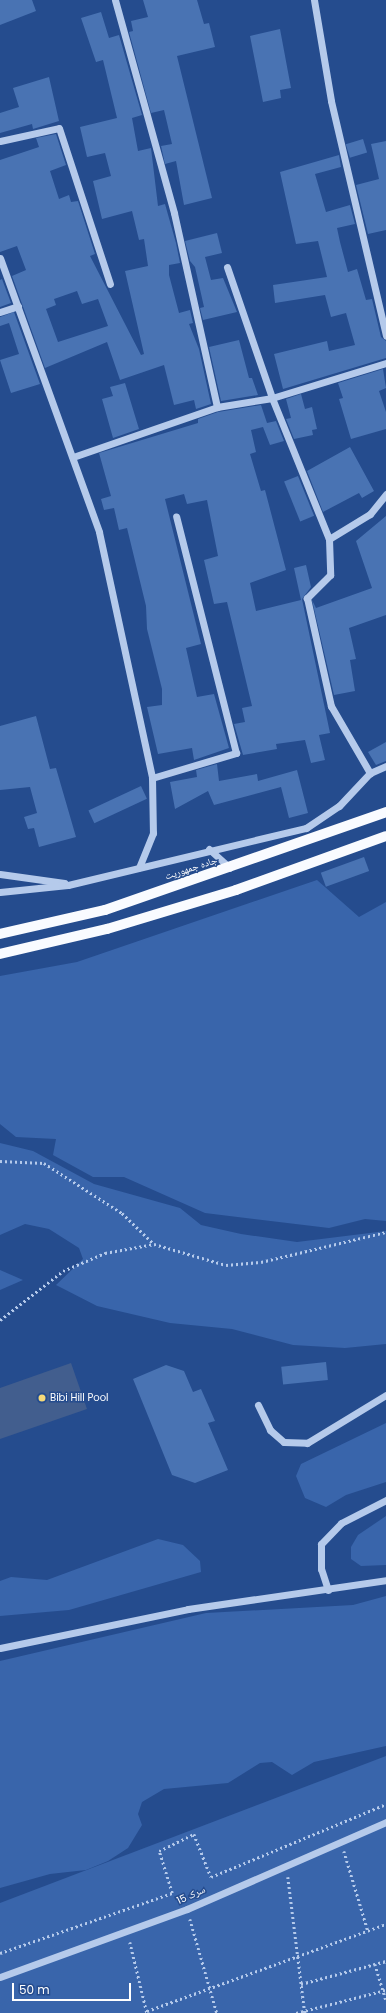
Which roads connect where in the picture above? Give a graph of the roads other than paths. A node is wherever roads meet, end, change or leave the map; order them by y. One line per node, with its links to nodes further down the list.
1 (115, 0): 12 (street)
2 (314, 0): 9 (street)
3 (0, 141): 6 (street)
4 (0, 258): 7 (street)
5 (227, 268): 11 (street)
6 (110, 284)
7 (18, 306): 8 (street); 13 (street)
8 (0, 312)
9 (386, 336)
10 (386, 363): 11 (street)
11 (272, 398): 12 (street); 16 (street)
12 (217, 406): 13 (street)
13 (73, 457): 19 (street)
14 (386, 494): 16 (street)
15 (176, 516): 19 (street)
16 (329, 539): 18 (street)
17 (386, 766): 18 (street)
18 (370, 773): 22 (street)
19 (152, 778): 23 (street)
20 (386, 812): 24 (main road, جاده جمهوریت)
21 (386, 836): 29 (main road)
22 (209, 848): 23 (street); 24 (street)
23 (139, 867): 26 (street)
24 (230, 868): 28 (main road, جاده جمهوریت)
25 (0, 874): 26 (street)
26 (68, 885): 27 (street)
27 (0, 892)
28 (0, 934)
29 (0, 954)
30 (386, 1395): 31 (street)
31 (258, 1405)
32 (386, 1500): 34 (street)
33 (386, 1580): 34 (street)
34 (328, 1590): 35 (street)
35 (0, 1648)
36 (386, 1822): 37 (street, سرک 15)
37 (0, 1977)

